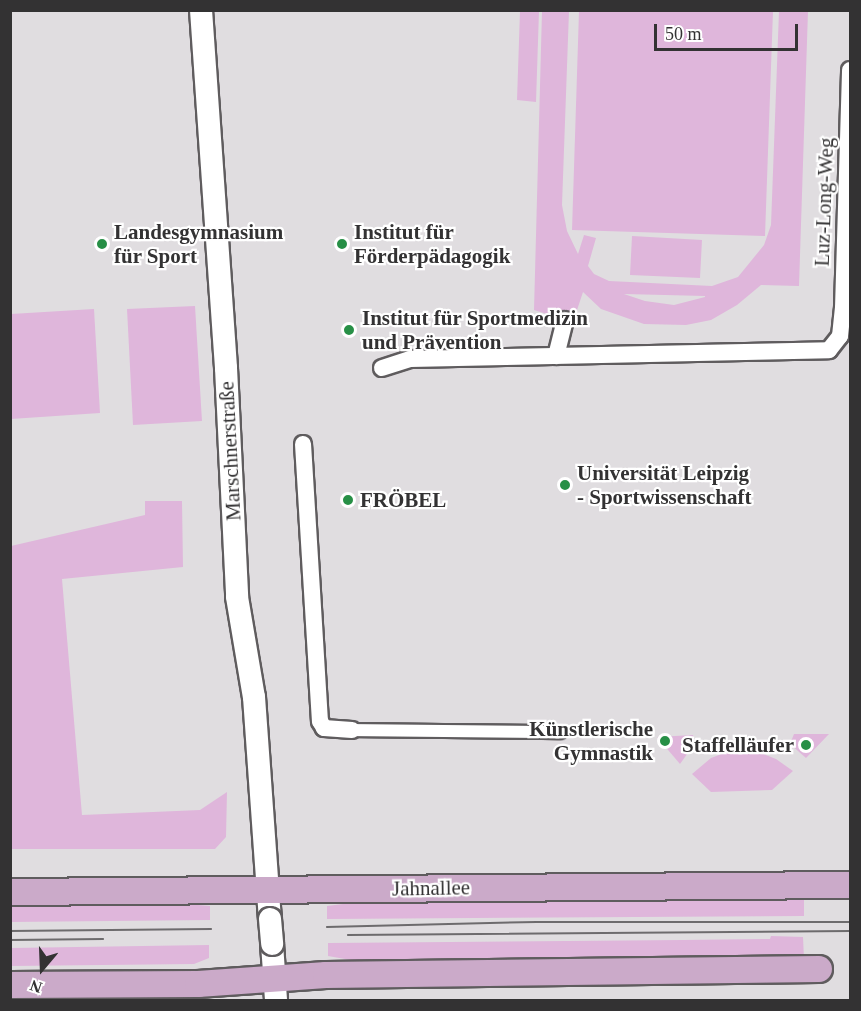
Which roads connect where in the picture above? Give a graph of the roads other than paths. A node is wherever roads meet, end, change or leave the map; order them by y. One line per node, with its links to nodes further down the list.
1 (201, 10): 10 (main road, Marschnerstraße)
2 (850, 70): 4 (street, Luz-Long-Weg)
3 (565, 320): 4 (street)
4 (556, 356): 5 (street)
5 (382, 368)
6 (303, 444): 7 (street)
7 (352, 730): 8 (street)
8 (560, 732)
9 (850, 885): 10 (main road, Jahnallee)
10 (267, 890): 11 (main road, Jahnallee); 14 (main road, Marschnerstraße, bridge)
11 (10, 892)
12 (819, 969): 14 (main road)
13 (10, 985): 14 (main road)
14 (275, 990)

